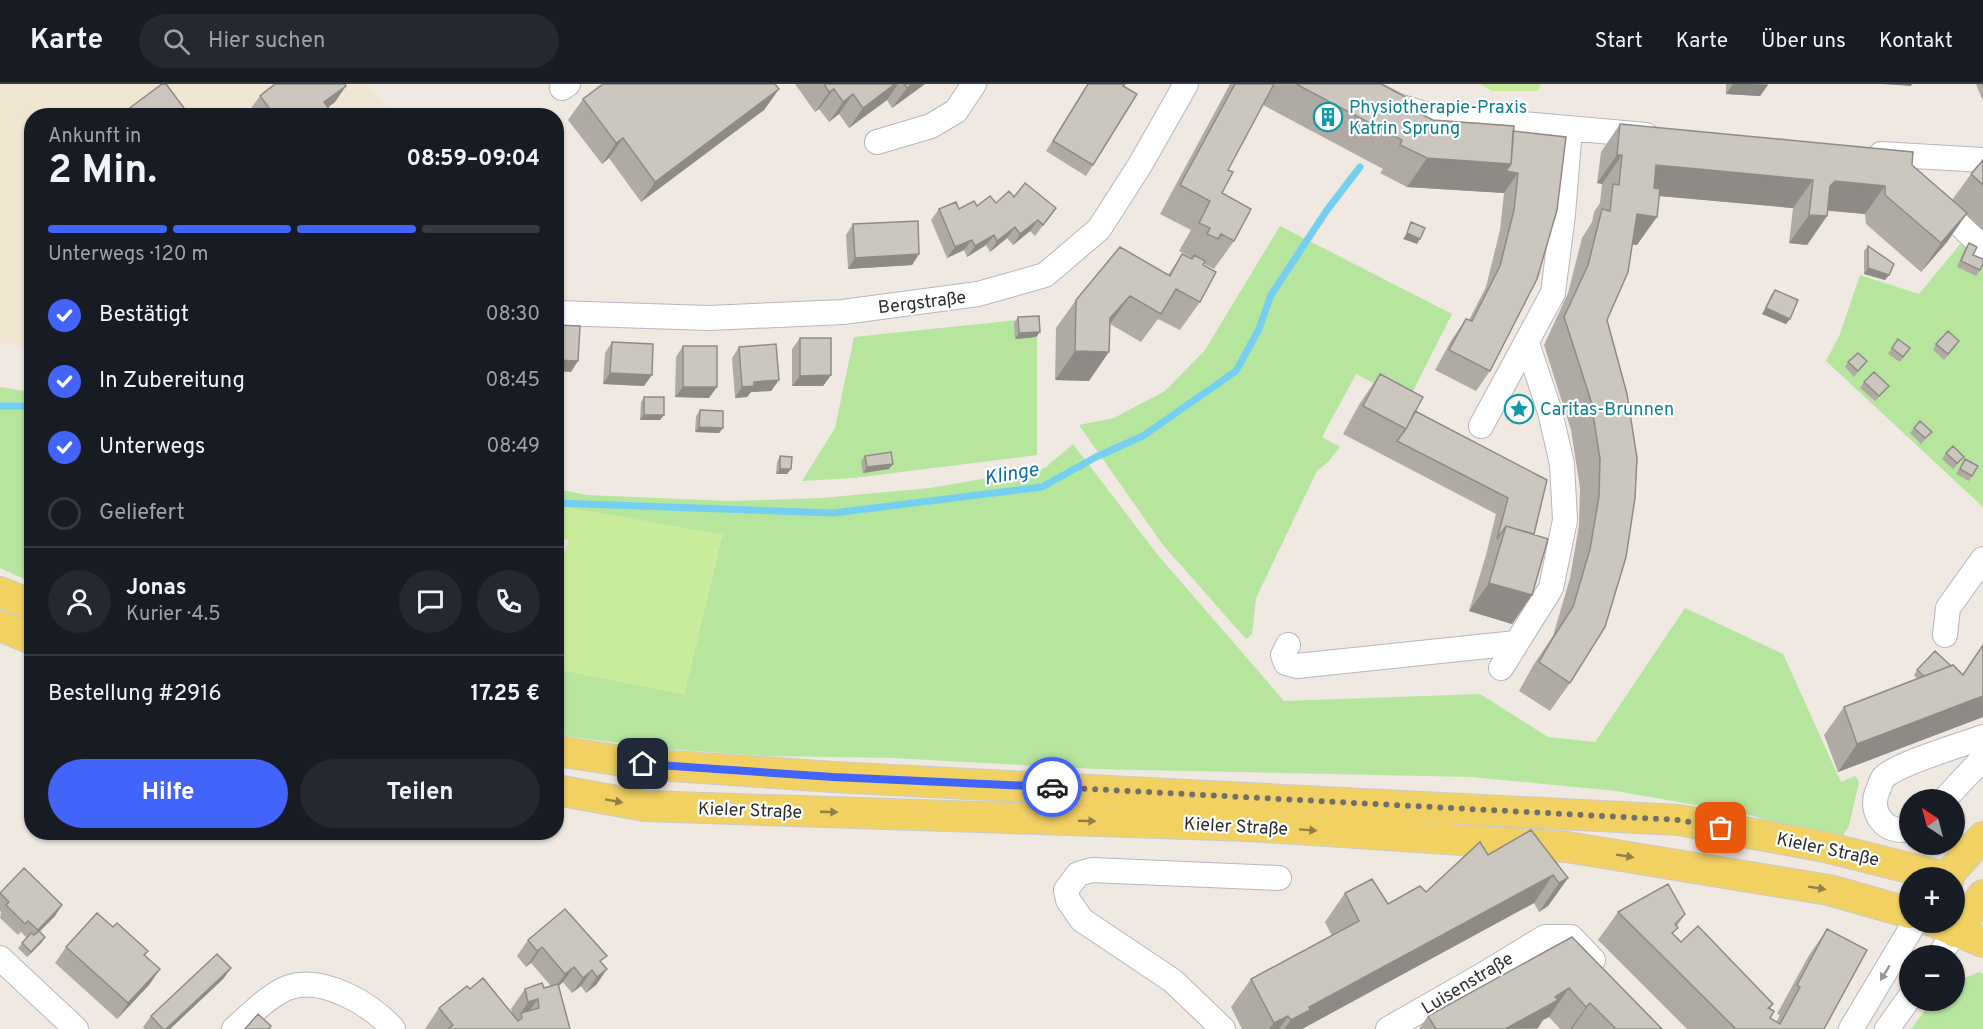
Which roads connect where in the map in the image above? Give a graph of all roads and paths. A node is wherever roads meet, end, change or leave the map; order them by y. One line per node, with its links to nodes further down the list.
1 (974, 84): 6 (street)
2 (1186, 84): 9 (street, Bergstraße)
3 (1356, 84): 4 (street)
4 (1570, 129): 5 (street); 10 (street)
5 (1673, 137)
6 (877, 142)
7 (1983, 160): 8 (street)
8 (1983, 247)
9 (564, 313)
10 (1527, 343): 11 (street); 18 (street)
11 (1481, 426)
12 (1983, 559): 16 (street)
13 (0, 592): 14 (main road)
14 (24, 602)
15 (0, 626): 17 (main road)
16 (1945, 635)
17 (24, 636)
18 (1516, 643): 19 (street); 20 (street)
19 (1288, 645)
20 (1501, 668)
21 (1983, 737): 26 (street)
22 (564, 753): 28 (main road, Kieler Straße)
23 (1983, 758): 24 (street)
24 (1954, 789)
25 (564, 791): 34 (main road, Kieler Straße, one-way to 34)
26 (1899, 829)
27 (1983, 837): 29 (main road)
28 (1905, 867)
29 (1958, 867)
30 (1279, 878): 44 (street)
31 (1965, 884): 32 (main road, Kieler Straße)
32 (1983, 890)
33 (1983, 895): 36 (main road)
34 (1899, 910)
35 (1908, 933): 46 (street, one-way to 46)
36 (1943, 937): 37 (main road)
37 (1983, 942)
38 (0, 958): 41 (street)
39 (1611, 979): 45 (street, Luisenstraße)
40 (1900, 1011): 47 (street)
41 (76, 1029)
42 (234, 1029): 43 (street)
43 (393, 1029)
44 (1223, 1029)
45 (1388, 1029)
46 (1851, 1029)
47 (1887, 1029)

